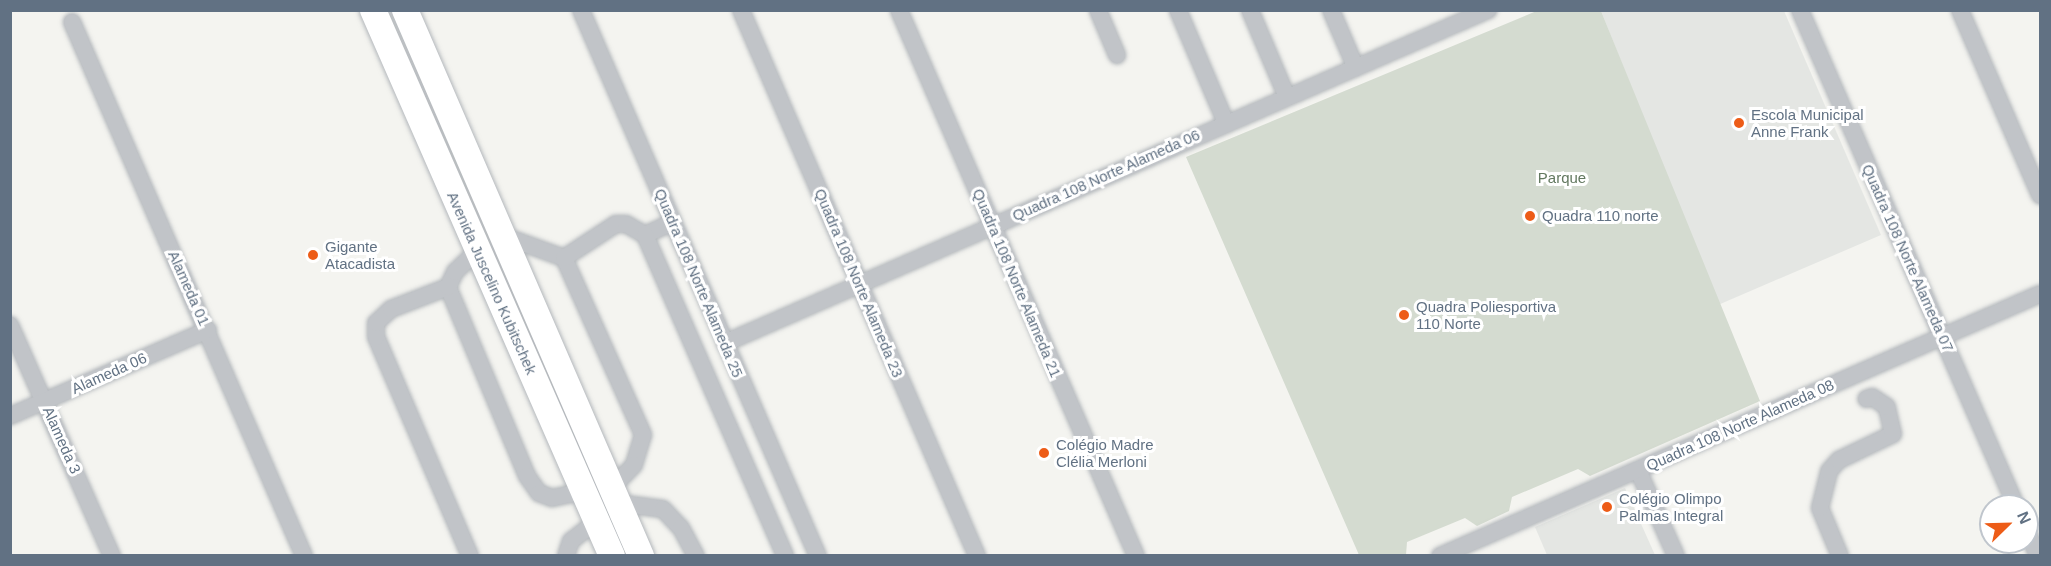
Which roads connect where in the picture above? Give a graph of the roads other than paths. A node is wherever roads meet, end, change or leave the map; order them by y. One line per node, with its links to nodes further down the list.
1 (373, 10): 23 (main road, Avenida Juscelino Kubitschek)
2 (405, 10): 22 (main road, Avenida Juscelino Kubitschek)
3 (581, 10): 19 (street, Quadra 108 Norte Alameda 25)
4 (741, 10): 25 (street, Quadra 108 Norte Alameda 23)
5 (899, 10): 20 (street, Quadra 108 Norte Alameda 21)
6 (1098, 10): 14 (street)
7 (1178, 10): 17 (street)
8 (1250, 10): 16 (street)
9 (1331, 10): 15 (street)
10 (1488, 10): 15 (street, Quadra 108 Norte Alameda 06)
11 (1800, 10): 30 (street, Quadra 108 Norte Alameda 07)
12 (1960, 10): 18 (street)
13 (72, 21): 29 (street, Alameda 01)
14 (1117, 55)
15 (1356, 68): 16 (street, Quadra 108 Norte Alameda 06)
16 (1287, 97): 17 (street, Quadra 108 Norte Alameda 06)
17 (1226, 123): 20 (street, Quadra 108 Norte Alameda 06)
18 (2040, 195)
19 (673, 222): 21 (street); 31 (street, Quadra 108 Norte Alameda 25)
20 (992, 226): 25 (street, Quadra 108 Norte Alameda 06); 50 (street, Quadra 108 Norte Alameda 21)
21 (645, 235): 24 (street); 47 (street)
22 (504, 236): 24 (street); 38 (main road, Avenida Juscelino Kubitschek)
23 (477, 251): 26 (street); 36 (main road, Avenida Juscelino Kubitschek)
24 (564, 258): 38 (street)
25 (859, 283): 31 (street, Quadra 108 Norte Alameda 06); 49 (street, Quadra 108 Norte Alameda 23)
26 (448, 287): 36 (street); 42 (street)
27 (2040, 294): 30 (street, Quadra 108 Norte Alameda 08)
28 (10, 325): 33 (street, Alameda 3)
29 (208, 330): 33 (street, Alameda 06); 41 (street, Alameda 01)
30 (1942, 336): 35 (street, Quadra 108 Norte Alameda 08); 37 (street, Quadra 108 Norte Alameda 07)
31 (725, 342): 48 (street, Quadra 108 Norte Alameda 25)
32 (1866, 399): 53 (street)
33 (45, 401): 34 (street, Alameda 06); 40 (street, Alameda 3)
34 (10, 416)
35 (1638, 470): 51 (street, Quadra 108 Norte Alameda 08); 52 (street)
36 (585, 491): 39 (main road, Avenida Juscelino Kubitschek)
37 (2011, 494)
38 (615, 496): 45 (main road, Avenida Juscelino Kubitschek); 46 (street)
39 (597, 520): 43 (street); 44 (main road, Avenida Juscelino Kubitschek)
40 (112, 555)
41 (304, 555)
42 (470, 555)
43 (567, 555)
44 (612, 555)
45 (641, 555)
46 (696, 555)
47 (785, 555)
48 (818, 555)
49 (977, 555)
50 (1136, 555)
51 (1440, 555)
52 (1676, 555)
53 (1840, 555)

